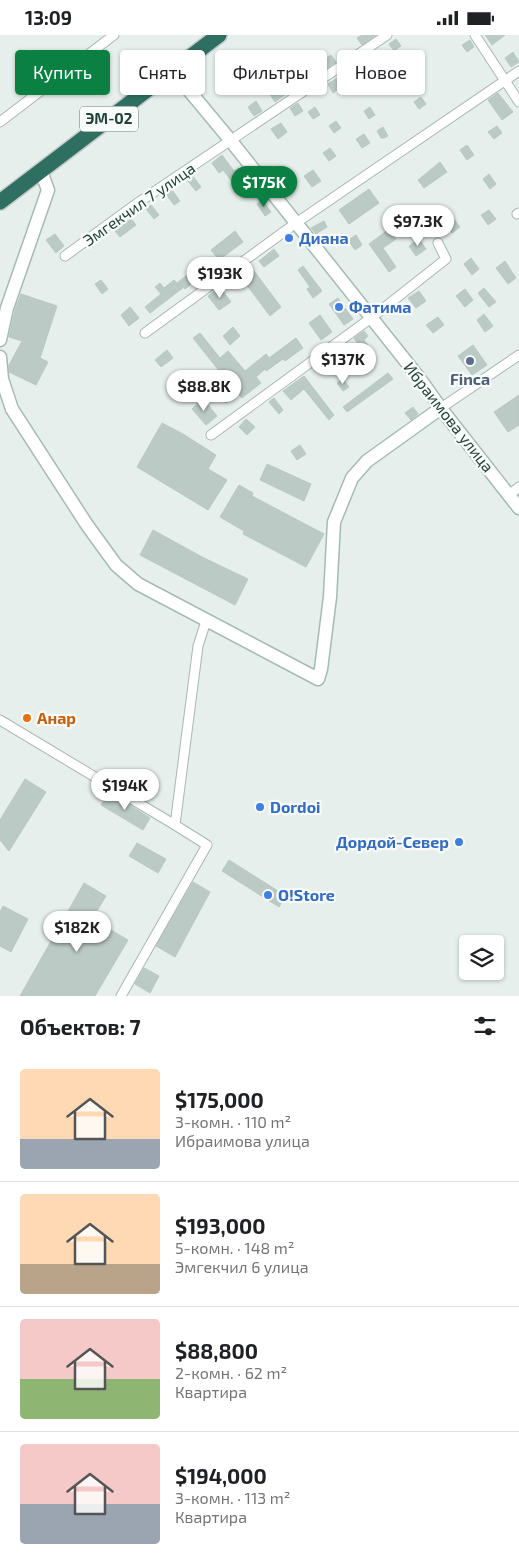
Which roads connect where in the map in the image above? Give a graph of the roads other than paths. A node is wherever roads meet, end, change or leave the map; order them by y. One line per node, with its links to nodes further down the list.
1 (114, 35): 11 (street)
2 (219, 35): 5 (highway, ЭМ-02)
3 (387, 35): 12 (street, Эмгекчил 7 улица)
4 (475, 35): 7 (street)
5 (199, 50)
6 (519, 71): 7 (street)
7 (505, 81): 10 (street); 15 (street)
8 (141, 95): 13 (highway, ЭМ-02)
9 (193, 95): 12 (street, Ибраимова улица)
10 (519, 102)
11 (0, 122)
12 (232, 141): 15 (street, Ибраимова улица); 17 (street, Эмгекчил 7 улица)
13 (41, 171): 14 (highway, ЭМ-02); 20 (street)
14 (0, 202)
15 (296, 223): 18 (street, Ибраимова улица); 19 (street)
16 (438, 243): 18 (street)
17 (65, 256)
18 (371, 318): 23 (street, Ибраимова улица); 24 (street)
19 (145, 333)
20 (0, 340)
21 (519, 355): 23 (street)
22 (0, 357): 27 (street)
23 (441, 408): 25 (street, Ибраимова улица); 27 (street)
24 (211, 435)
25 (514, 491): 26 (street, Ибраимова улица)
26 (519, 508)
27 (206, 621): 29 (street)
28 (0, 720): 29 (street)
29 (175, 825): 30 (street)
30 (121, 996)

